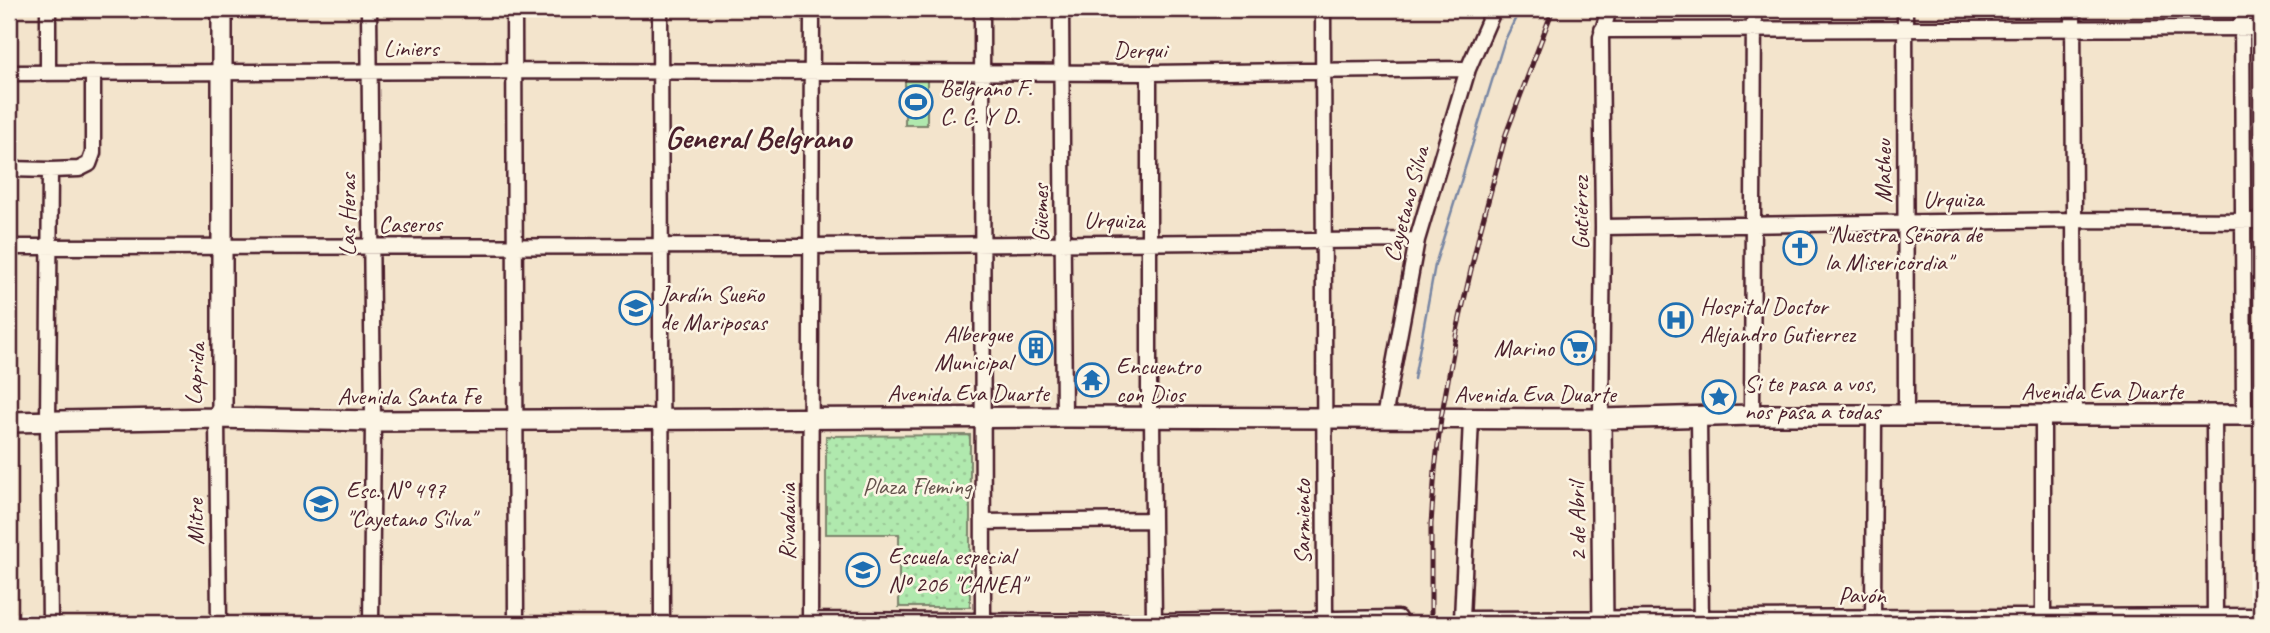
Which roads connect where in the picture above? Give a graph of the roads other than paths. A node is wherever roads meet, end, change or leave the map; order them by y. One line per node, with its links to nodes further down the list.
1 (48, 9): 30 (street)
2 (212, 9): 24 (main road, Laprida)
3 (222, 9): 24 (main road, Laprida)
4 (369, 9): 25 (street, Las Heras)
5 (514, 9): 26 (street)
6 (660, 9): 27 (street)
7 (812, 9): 32 (street, Rivadavia)
8 (982, 9): 33 (street)
9 (1061, 9): 34 (street, Güemes)
10 (1323, 9): 28 (street, Sarmiento)
11 (1494, 9): 23 (street, Cayetano Silva)
12 (1609, 9): 19 (street, Gutiérrez)
13 (1754, 9): 22 (street)
14 (1905, 9): 20 (street, Matheu)
15 (2073, 9): 21 (street)
16 (2242, 9): 17 (street)
17 (2242, 28): 18 (street); 21 (street); 39 (street)
18 (2261, 28)
19 (1602, 30): 22 (street); 43 (street, Gutiérrez)
20 (1905, 30): 21 (street); 22 (street); 41 (street, Matheu)
21 (2073, 30): 38 (street)
22 (1754, 31): 42 (street)
23 (1468, 69): 28 (street, Derqui); 44 (street, Cayetano Silva)
24 (217, 71): 25 (street, Liniers); 31 (street, Liniers); 50 (main road, Laprida)
25 (369, 71): 26 (street, Liniers); 55 (street, Las Heras)
26 (514, 71): 27 (street, Liniers); 51 (street)
27 (660, 72): 32 (street, Liniers); 52 (street)
28 (1323, 72): 35 (street, Derqui); 45 (street, Sarmiento)
29 (9, 73): 30 (street, Liniers)
30 (48, 73): 31 (street, Liniers)
31 (93, 73): 37 (street)
32 (813, 73): 33 (street, Derqui); 53 (street, Rivadavia)
33 (983, 73): 34 (street, Derqui); 48 (street)
34 (1062, 73): 35 (street, Derqui); 46 (street, Güemes)
35 (1149, 73): 47 (street)
36 (9, 169): 37 (street)
37 (50, 170): 49 (street)
38 (2075, 220): 39 (street, Urquiza); 41 (street, Urquiza); 62 (street)
39 (2242, 221): 40 (street, Urquiza); 58 (street)
40 (2261, 221)
41 (1906, 222): 42 (street, Urquiza); 60 (street, Matheu)
42 (1752, 224): 43 (street, Urquiza); 56 (street)
43 (1603, 227): 74 (street, Gutiérrez)
44 (1417, 240): 45 (street, Urquiza); 68 (street, Cayetano Silva)
45 (1325, 242): 47 (street, Urquiza); 72 (street, Sarmiento)
46 (1062, 243): 47 (street, Urquiza); 48 (street, Urquiza); 63 (street, Güemes)
47 (1149, 243): 67 (street)
48 (983, 244): 53 (street, Urquiza); 66 (street)
49 (49, 246): 50 (street, Caseros); 54 (street, Caseros); 77 (street)
50 (217, 246): 55 (street, Caseros); 65 (main road, Laprida)
51 (514, 246): 52 (street, Caseros); 55 (street, Caseros); 69 (street)
52 (661, 246): 53 (street, Caseros); 70 (street)
53 (812, 246): 71 (street, Rivadavia)
54 (9, 247)
55 (370, 247): 75 (street, Las Heras)
56 (1752, 415): 59 (main road, Avenida Eva Duarte); 64 (main road, Avenida Eva Duarte)
57 (2214, 415): 58 (main road, Avenida Eva Duarte); 62 (main road, Avenida Eva Duarte); 82 (street)
58 (2252, 415)
59 (1874, 416): 60 (main road, Avenida Eva Duarte); 84 (street)
60 (1906, 416): 61 (main road, Avenida Eva Duarte)
61 (2043, 416): 62 (main road, Avenida Eva Duarte); 85 (street)
62 (2076, 416)
63 (1064, 417): 66 (main road, Avenida Eva Duarte); 67 (main road, Avenida Eva Duarte)
64 (1699, 417): 74 (main road, Avenida Eva Duarte); 83 (street)
65 (217, 418): 75 (main road, Avenida Santa Fe); 77 (main road, Avenida Santa Fe); 92 (street, Mitre)
66 (983, 418): 71 (main road, Avenida Eva Duarte); 79 (street)
67 (1150, 418): 72 (main road, Avenida Eva Duarte); 78 (street)
68 (1384, 418): 72 (main road, Avenida Eva Duarte); 73 (main road, Avenida Eva Duarte)
69 (516, 419): 70 (main road, Avenida Santa Fe); 75 (main road, Avenida Santa Fe); 94 (street)
70 (662, 419): 71 (main road, Avenida Santa Fe); 95 (street)
71 (809, 419): 86 (street, Rivadavia)
72 (1324, 419): 87 (street, Sarmiento)
73 (1471, 419): 74 (main road, Avenida Eva Duarte); 88 (street, Pavón)
74 (1601, 419): 88 (main road, 2 de Abril)
75 (373, 421): 93 (street, Las Heras)
76 (9, 422): 77 (main road, Avenida Santa Fe)
77 (48, 422): 91 (street)
78 (1153, 520): 79 (street); 90 (street)
79 (983, 522): 89 (street)
80 (2261, 616): 82 (street, Pavón)
81 (1398, 618): 87 (street)
82 (2215, 620): 85 (street, Pavón)
83 (1701, 621): 84 (street, Pavón); 88 (street, Pavón)
84 (1873, 621): 85 (street, Pavón)
85 (2043, 621)
86 (810, 622): 89 (street)
87 (1325, 622): 90 (street)
88 (1603, 622)
89 (983, 623): 90 (street)
90 (1154, 623)
91 (50, 624)
92 (219, 624)
93 (371, 624)
94 (516, 624)
95 (662, 624)

